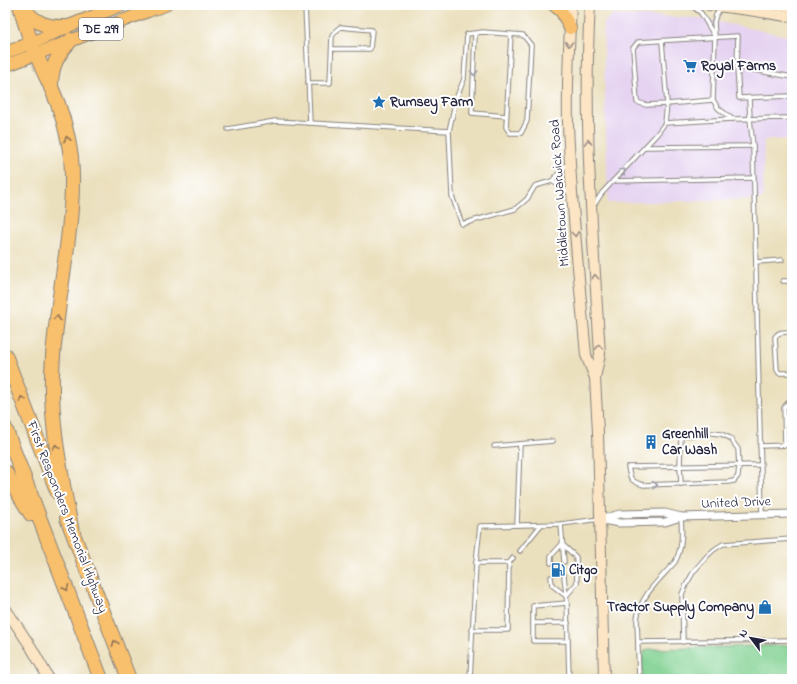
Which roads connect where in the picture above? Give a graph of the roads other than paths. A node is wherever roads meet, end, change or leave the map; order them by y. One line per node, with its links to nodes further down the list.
1 (20, 5): 14 (highway); 21 (highway)
2 (122, 5): 14 (main road, DE 299)
3 (165, 5): 19 (main road, DE 299)
4 (554, 5): 15 (main road)
5 (571, 5): 15 (street, Middletown Warwick Road)
6 (590, 5): 48 (street, Middletown Warwick Road, one-way to 6)
7 (691, 5): 18 (lane)
8 (710, 5): 11 (street)
9 (781, 5): 12 (street)
10 (304, 6): 27 (lane)
11 (722, 6): 13 (street); 18 (lane)
12 (792, 7)
13 (792, 17)
14 (66, 27): 21 (main road, DE 299)
15 (570, 28): 43 (street, Middletown Warwick Road, one-way to 43)
16 (475, 34): 17 (lane); 33 (lane, one-way to 33); 40 (lane)
17 (511, 34): 33 (lane); 33 (lane)
18 (715, 37): 20 (lane); 25 (lane); 31 (lane)
19 (71, 40): 21 (main road, DE 299); 28 (highway)
20 (662, 41): 32 (lane); 32 (lane)
21 (34, 48): 23 (main road, DE 299); 24 (main road, DE 299); 28 (highway)
22 (332, 49): 22 (lane); 27 (lane)
23 (5, 53)
24 (5, 66)
25 (738, 67): 26 (lane); 30 (lane)
26 (792, 77)
27 (308, 83): 37 (lane)
28 (52, 87): 79 (highway, one-way to 28)
29 (792, 96): 30 (lane)
30 (749, 98): 36 (lane)
31 (713, 100): 32 (lane); 35 (lane)
32 (666, 104): 38 (lane)
33 (506, 116)
34 (792, 118): 36 (lane)
35 (732, 119): 36 (lane); 38 (lane)
36 (750, 119): 41 (lane)
37 (310, 123): 39 (lane); 40 (lane)
38 (665, 123): 42 (lane)
39 (228, 129)
40 (449, 131): 45 (lane)
41 (753, 146): 42 (lane); 44 (lane)
42 (645, 147): 46 (lane, one-way to 42)
43 (570, 160): 45 (lane); 47 (street, Middletown Warwick Road)
44 (754, 178): 46 (lane); 50 (lane)
45 (552, 181): 47 (lane)
46 (613, 181): 48 (lane)
47 (572, 195): 56 (street, Middletown Warwick Road, one-way to 56)
48 (592, 212): 56 (street, Middletown Warwick Road, one-way to 48)
49 (782, 260): 50 (lane)
50 (756, 262): 66 (lane)
51 (782, 281): 52 (lane)
52 (792, 281)
53 (792, 332): 55 (lane)
54 (5, 355): 79 (highway, First Responders Memorial Highway, one-way to 54)
55 (792, 373)
56 (595, 378): 75 (street, Middletown Warwick Road)
57 (792, 401): 63 (lane)
58 (5, 428): 83 (highway, First Responders Memorial Highway)
59 (712, 433): 69 (lane)
60 (702, 434): 68 (lane)
61 (553, 441): 62 (lane)
62 (520, 444): 65 (lane); 77 (lane)
63 (785, 445): 64 (lane); 66 (lane)
64 (792, 445)
65 (494, 446)
66 (760, 446): 67 (lane)
67 (761, 465): 69 (lane); 73 (lane)
68 (680, 466): 69 (lane); 71 (lane); 71 (lane, one-way to 71)
69 (739, 466): 71 (lane)
70 (5, 472): 83 (highway)
71 (681, 484)
72 (792, 514): 73 (street, United Drive)
73 (762, 515): 74 (street, United Drive)
74 (681, 517): 75 (street, United Drive); 99 (lane)
75 (600, 519): 76 (lane); 106 (street, Middletown Warwick Road)
76 (561, 524): 78 (lane); 81 (lane)
77 (517, 525): 78 (lane); 86 (lane)
78 (541, 525): 82 (lane)
79 (71, 527): 103 (highway, First Responders Memorial Highway, one-way to 79)
80 (792, 539): 100 (lane)
81 (562, 544): 85 (lane); 88 (lane); 91 (lane)
82 (520, 551)
83 (52, 552): 102 (highway, First Responders Memorial Highway, one-way to 102)
84 (513, 558): 87 (lane)
85 (564, 562)
86 (476, 563): 87 (lane); 96 (lane)
87 (509, 563): 96 (lane)
88 (551, 563)
89 (564, 576): 91 (lane)
90 (551, 577): 91 (lane)
91 (566, 596): 92 (lane)
92 (567, 603): 94 (lane); 95 (lane)
93 (5, 608): 101 (street)
94 (533, 623): 95 (lane); 98 (lane)
95 (568, 623): 98 (lane)
96 (472, 630): 104 (lane)
97 (792, 640): 100 (lane)
98 (568, 641): 105 (lane)
99 (638, 642): 100 (lane); 107 (lane)
100 (683, 642)
101 (49, 679)
102 (101, 679)
103 (129, 679)
104 (470, 679)
105 (569, 679)
106 (604, 679)
107 (639, 679)

